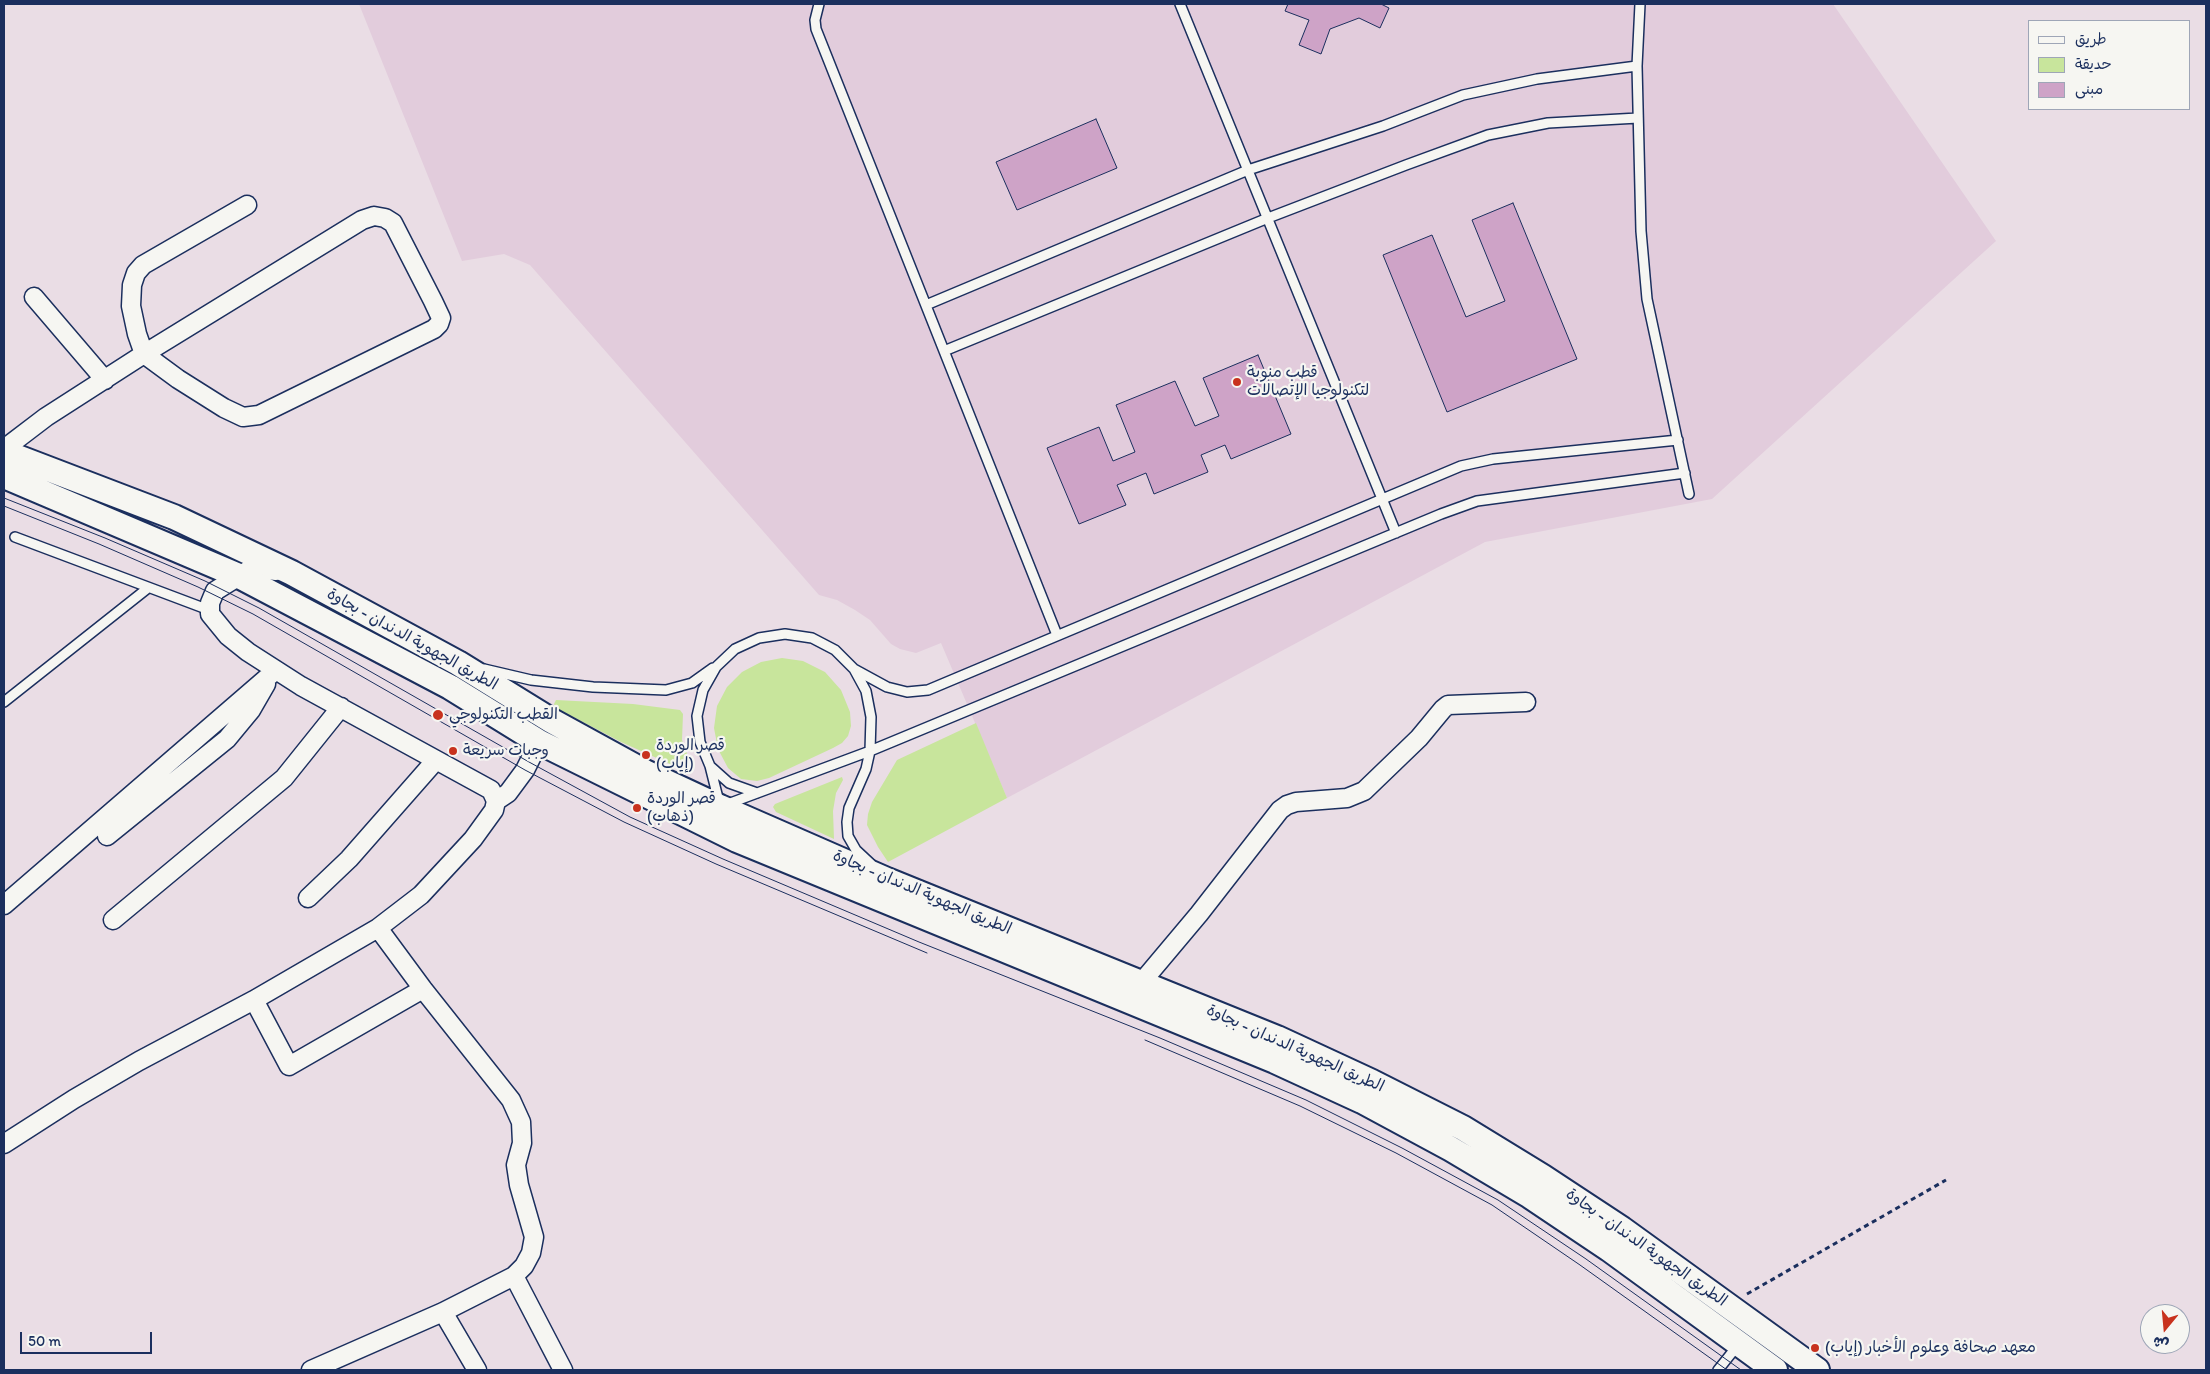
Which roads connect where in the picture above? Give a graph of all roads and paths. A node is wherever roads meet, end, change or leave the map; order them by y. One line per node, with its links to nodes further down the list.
1 (819, 4): 10 (lane)
2 (1180, 4): 6 (lane)
3 (1640, 4): 4 (lane)
4 (1637, 66): 5 (lane); 6 (lane)
5 (1638, 118): 8 (lane); 14 (lane)
6 (1248, 170): 8 (lane); 10 (lane)
7 (246, 205): 12 (street)
8 (1268, 218): 11 (lane); 19 (lane)
9 (34, 297): 13 (street)
10 (926, 306): 11 (lane)
11 (944, 351): 26 (lane)
12 (144, 354): 12 (street); 13 (street)
13 (105, 380): 15 (street)
14 (1678, 440): 16 (lane); 19 (lane)
15 (4, 451): 22 (main road, الطريق الجهوية الدندان - بجاوة)
16 (1685, 473): 18 (lane); 20 (lane)
17 (4, 476): 23 (main road, الطريق الجهوية الدندان - بجاوة)
18 (1689, 494)
19 (1382, 499): 20 (lane); 26 (lane)
20 (1396, 533): 36 (lane)
21 (15, 537): 24 (lane)
22 (292, 573): 23 (street); 27 (main road, الطريق الجهوية الدندان - بجاوة)
23 (239, 576): 25 (street); 35 (main road, الطريق الجهوية الدندان - بجاوة)
24 (148, 588): 25 (lane); 31 (lane)
25 (209, 610): 30 (street)
26 (1057, 635): 29 (lane)
27 (458, 663): 28 (lane); 34 (main road, الطريق الجهوية الدندان - بجاوة)
28 (716, 667): 29 (lane); 38 (lane)
29 (854, 669): 36 (lane)
30 (271, 674): 33 (street); 43 (street); 46 (street)
31 (4, 702)
32 (1526, 702): 49 (street)
33 (341, 707): 37 (street); 47 (street)
34 (552, 721): 35 (main road); 42 (main road, الطريق الجهوية الدندان - بجاوة)
35 (539, 742): 40 (street); 41 (main road, الطريق الجهوية الدندان - بجاوة)
36 (870, 751): 39 (lane); 44 (lane)
37 (436, 760): 40 (street); 45 (street)
38 (710, 766): 39 (lane); 42 (lane)
39 (757, 793): 42 (lane)
40 (496, 801): 48 (street)
41 (666, 807): 42 (main road, الطريق الجهوية الدندان - بجاوة); 42 (lane)
42 (718, 818): 44 (main road, الطريق الجهوية الدندان - بجاوة); 58 (main road, الطريق الجهوية الدندان - بجاوة)
43 (107, 836)
44 (887, 880): 49 (main road, الطريق الجهوية الدندان - بجاوة)
45 (308, 898)
46 (4, 905)
47 (113, 920)
48 (378, 928): 50 (street); 51 (street)
49 (1141, 983): 55 (main road, الطريق الجهوية الدندان - بجاوة)
50 (423, 990): 51 (street); 54 (street)
51 (254, 1000): 52 (street)
52 (4, 1144)
53 (1946, 1180): 55 (path)
54 (514, 1276): 56 (street); 62 (street)
55 (1727, 1305): 57 (main road, الطريق الجهوية الدندان - بجاوة)
56 (443, 1312): 60 (street); 61 (street)
57 (1776, 1339): 59 (main road); 64 (main road, الطريق الجهوية الدندان - بجاوة)
58 (1738, 1344): 59 (main road, الطريق الجهوية الدندان - بجاوة); 63 (lane)
59 (1767, 1364)
60 (311, 1370)
61 (477, 1370)
62 (563, 1370)
63 (1718, 1370)
64 (1817, 1370)

